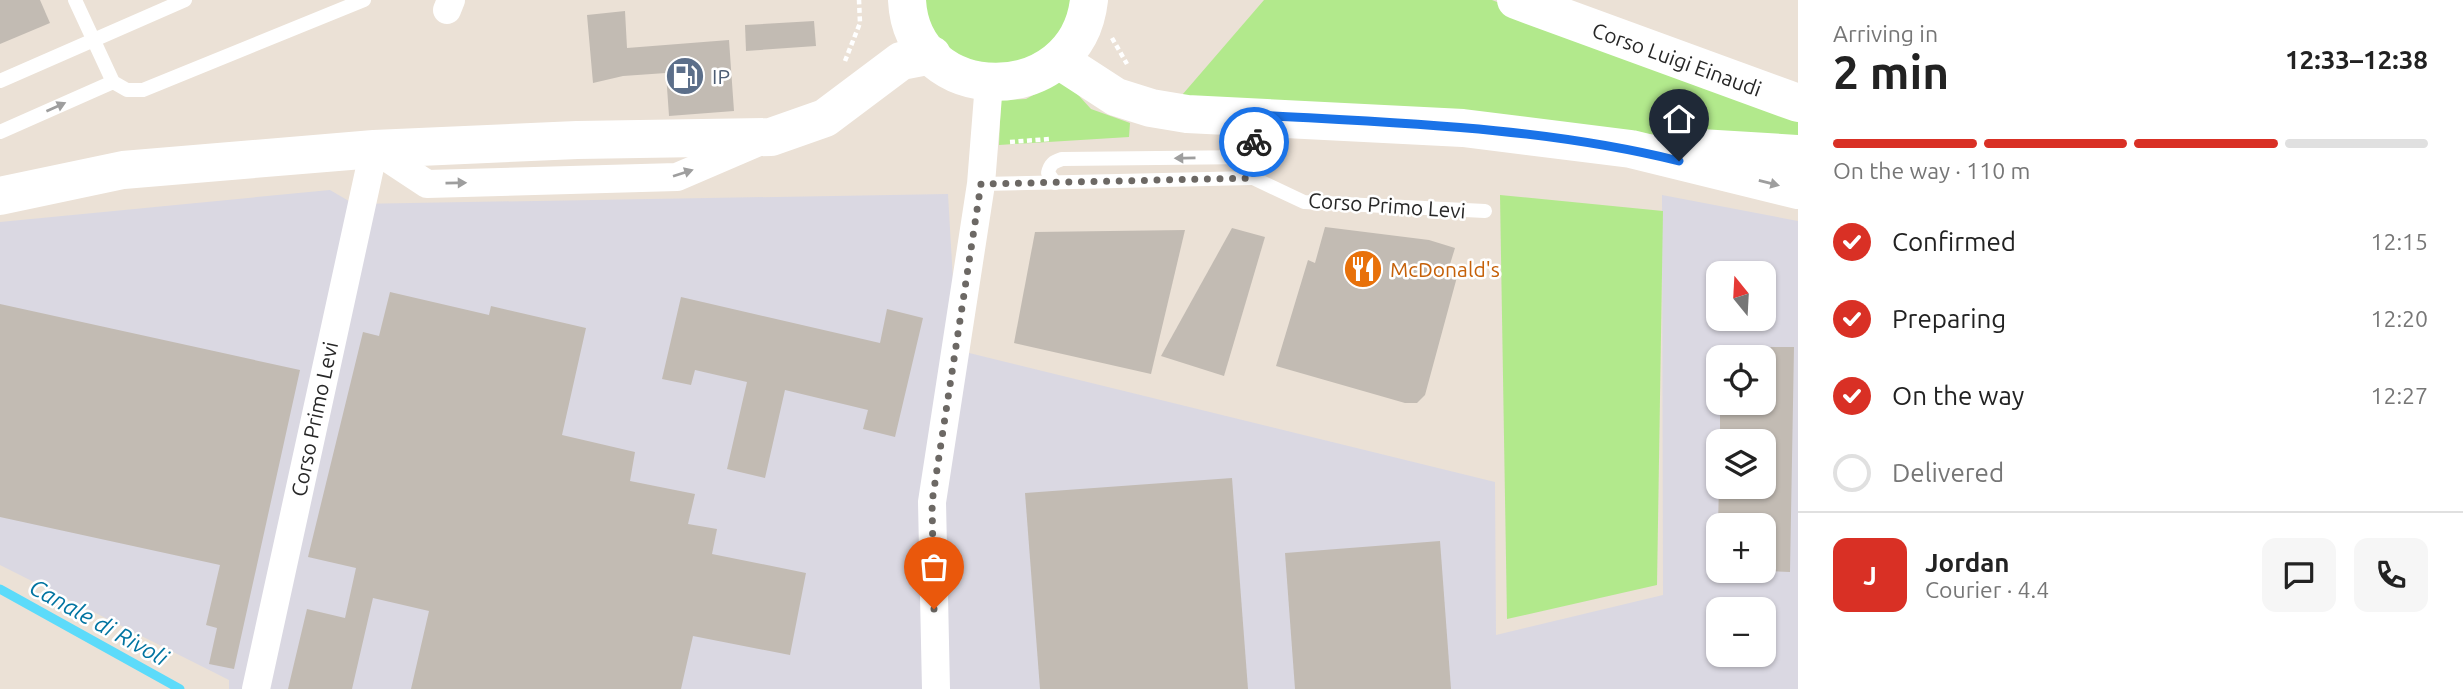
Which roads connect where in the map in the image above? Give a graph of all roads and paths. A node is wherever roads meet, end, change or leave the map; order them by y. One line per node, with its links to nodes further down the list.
1 (75, 0): 8 (lane)
2 (185, 0): 8 (lane)
3 (364, 0): 12 (lane)
4 (859, 0): 14 (path)
5 (1089, 0): 10 (main road)
6 (1516, 0): 15 (main road, Corso Luigi Einaudi)
7 (907, 2): 9 (main road); 14 (main road)
8 (94, 40): 11 (lane); 12 (lane)
9 (932, 55): 13 (main road); 14 (main road)
10 (1059, 60): 13 (main road); 16 (main road)
11 (0, 81)
12 (113, 82): 17 (lane, one-way to 12)
13 (989, 83): 24 (street)
14 (867, 85): 18 (main road)
15 (1798, 103)
16 (1257, 115): 19 (main road); 21 (lane)
17 (0, 131)
18 (374, 149): 26 (main road); 28 (street, Corso Primo Levi)
19 (1631, 149): 20 (main road); 25 (main road, one-way to 25)
20 (1798, 154)
21 (1253, 157): 22 (lane); 23 (lane, one-way to 23)
22 (1253, 178): 23 (lane, Corso Primo Levi); 27 (lane, Corso Primo Levi)
23 (1055, 183): 24 (lane, Corso Primo Levi)
24 (981, 184): 29 (street)
25 (1798, 190)
26 (0, 195)
27 (1485, 211)
28 (256, 689)
29 (936, 689)

